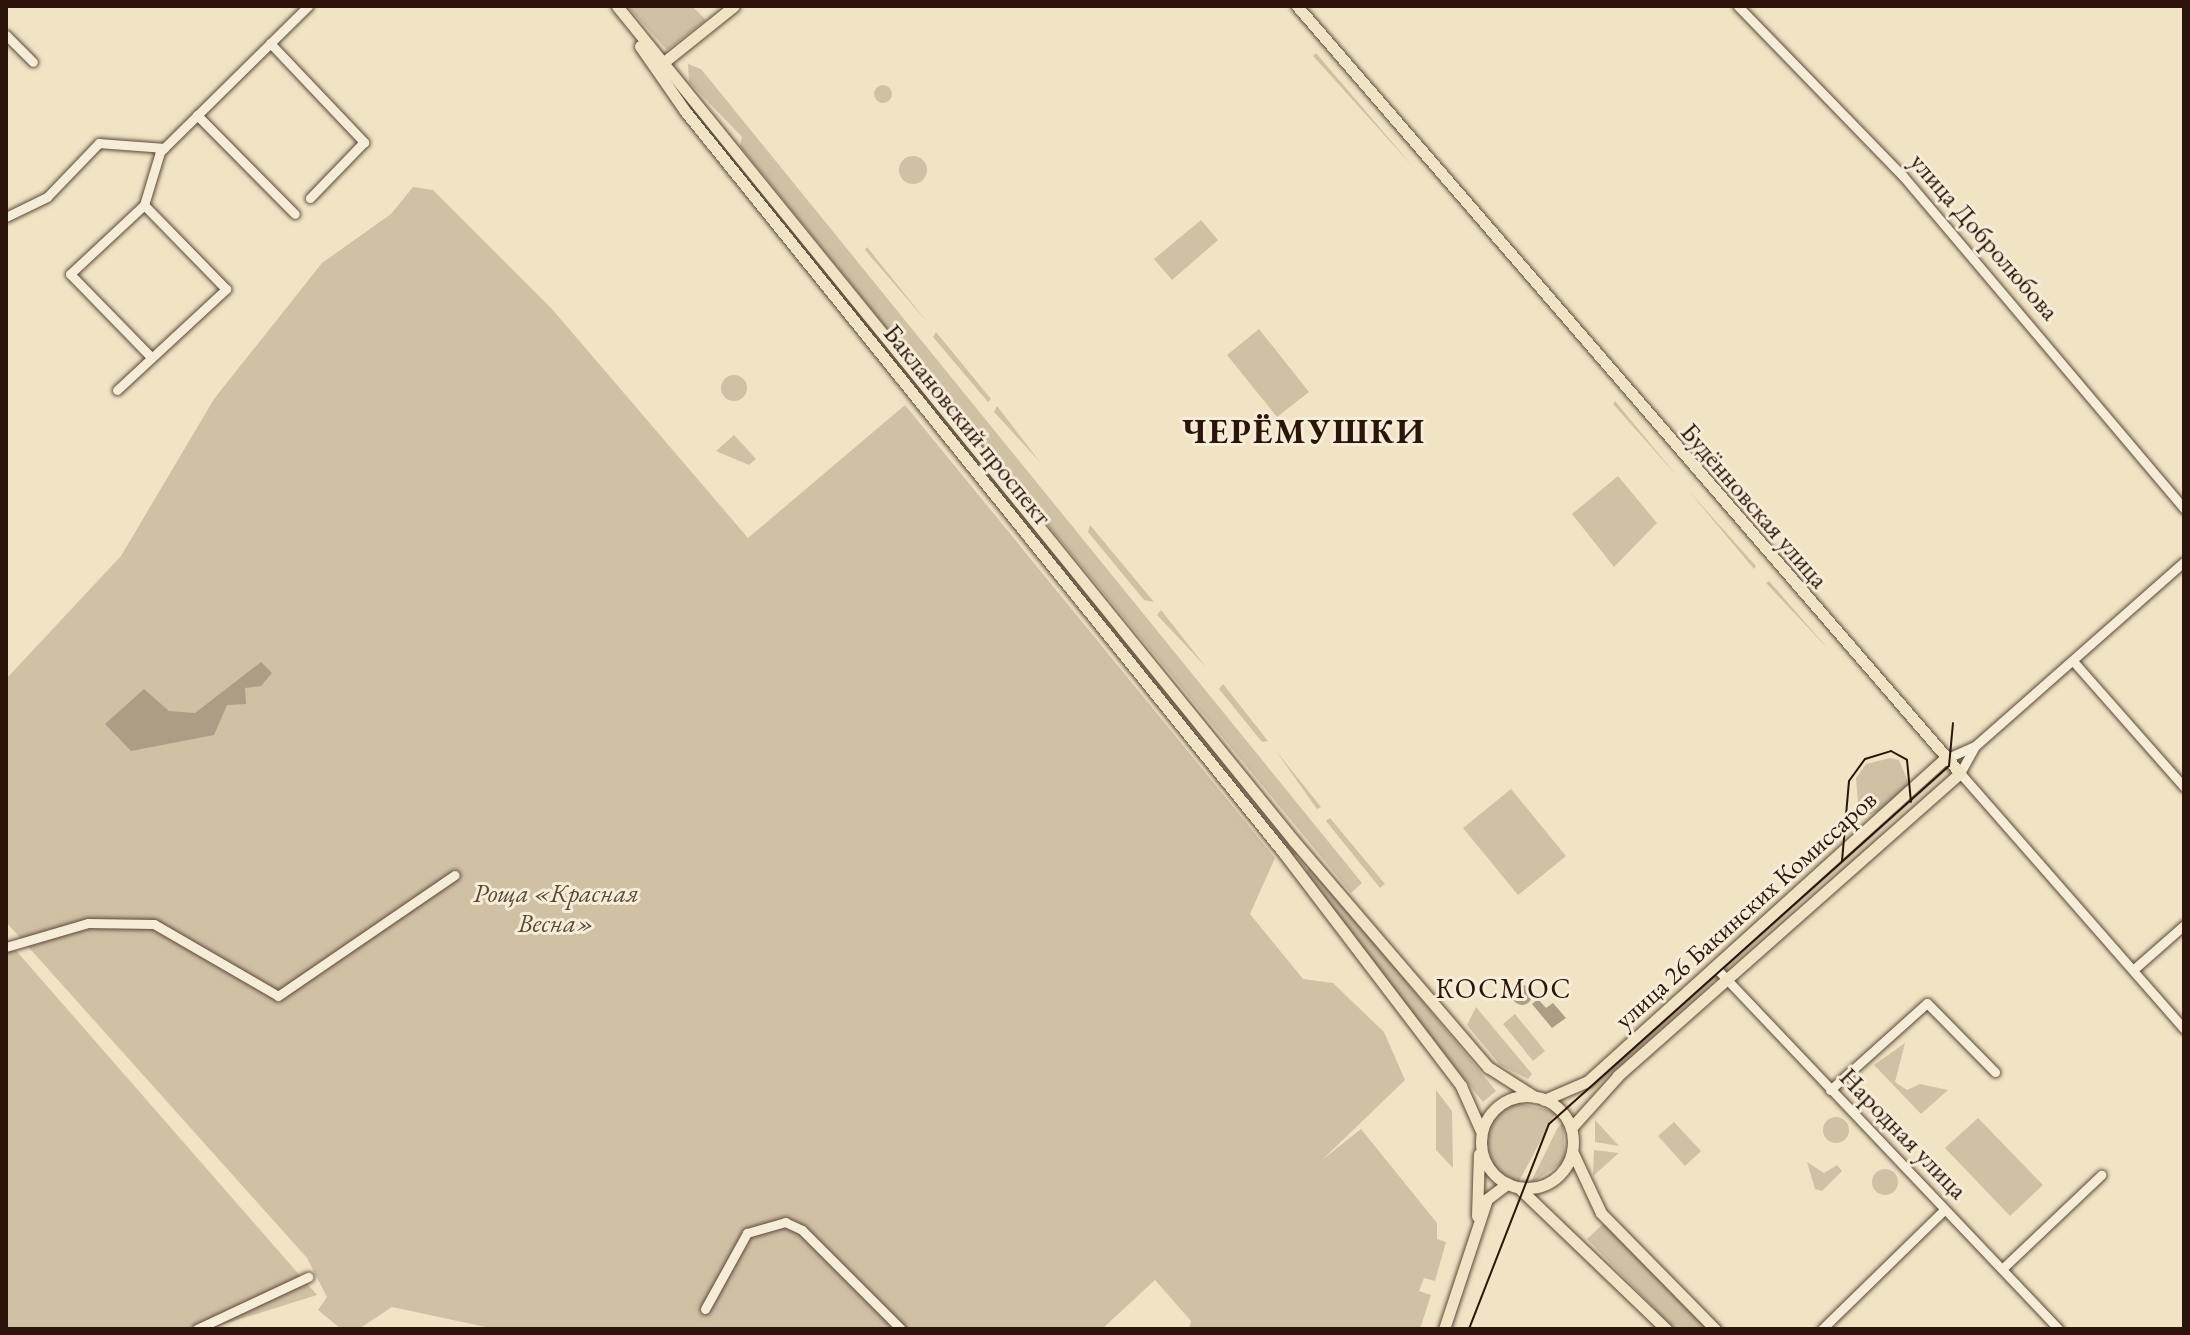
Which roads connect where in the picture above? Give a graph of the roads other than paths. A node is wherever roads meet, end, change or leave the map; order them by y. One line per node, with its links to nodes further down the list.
1 (308, 6): 8 (street)
2 (607, 6): 10 (main road, Баклановский проспект)
3 (617, 6): 10 (main road, Баклановский проспект)
4 (734, 6): 10 (main road)
5 (1297, 6): 23 (main road, Будённовская улица)
6 (1738, 6): 19 (street, улица Добролюбова)
7 (6, 35): 9 (street)
8 (270, 43): 11 (street); 13 (street)
9 (33, 62)
10 (659, 66): 26 (main road, Баклановский проспект); 27 (main road, Баклановский проспект)
11 (197, 115): 12 (street); 15 (street)
12 (164, 148): 14 (street); 16 (street)
13 (310, 198)
14 (144, 205): 17 (street); 17 (street)
15 (295, 214)
16 (6, 217)
17 (151, 357): 18 (street)
18 (117, 390)
19 (2184, 509)
20 (2184, 562): 21 (street, улица 26 Бакинских Комиссаров)
21 (2073, 661): 22 (street, улица 26 Бакинских Комиссаров); 25 (street)
22 (1975, 746): 23 (street, улица 26 Бакинских Комиссаров); 24 (street, улица 26 Бакинских Комиссаров)
23 (1943, 760): 24 (main road, Будённовская улица); 31 (main road, улица 26 Бакинских Комиссаров)
24 (1960, 773): 32 (street, Будённовская улица); 33 (main road, улица 26 Бакинских Комиссаров)
25 (2184, 787)
26 (1310, 857): 27 (street); 37 (main road, Баклановский проспект)
27 (1294, 870): 39 (main road, Баклановский проспект)
28 (455, 875): 30 (street)
29 (2184, 925): 32 (street)
30 (6, 947)
31 (1716, 968): 33 (street, Народная улица); 37 (main road, улица 26 Бакинских Комиссаров)
32 (2133, 970): 34 (street, Будённовская улица)
33 (1727, 980): 36 (street, Народная улица); 38 (main road, улица 26 Бакинских Комиссаров)
34 (2184, 1029)
35 (1995, 1072): 36 (street)
36 (1830, 1090): 43 (street, Народная улица)
37 (1540, 1098): 38 (main road); 39 (main road)
38 (1571, 1128): 40 (main road)
39 (1481, 1137): 42 (main road); 44 (main road)
40 (1572, 1150): 42 (main road); 52 (main road)
41 (2101, 1175): 45 (street)
42 (1512, 1185): 44 (main road); 51 (main road)
43 (1944, 1210): 45 (street, Народная улица); 53 (street)
44 (1476, 1229): 50 (main road)
45 (2002, 1269): 54 (street, Народная улица)
46 (308, 1277): 48 (street)
47 (705, 1309): 49 (street)
48 (197, 1329)
49 (901, 1329)
50 (1444, 1329)
51 (1666, 1329)
52 (1715, 1329)
53 (1822, 1329)
54 (2059, 1329)

